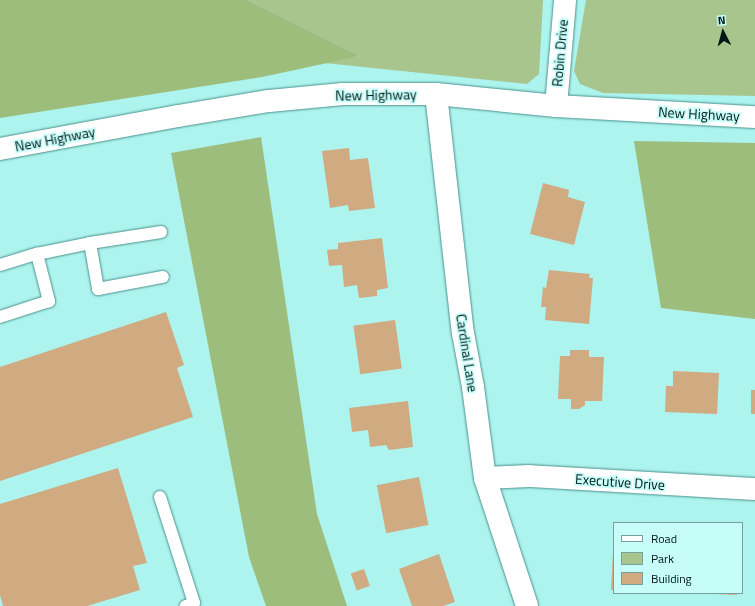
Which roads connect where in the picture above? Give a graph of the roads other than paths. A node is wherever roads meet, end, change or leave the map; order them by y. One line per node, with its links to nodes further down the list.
1 (564, 0): 3 (street, Robin Drive)
2 (436, 94): 3 (street, New Highway); 5 (street, New Highway); 12 (street, Cardinal Lane)
3 (556, 106): 4 (street, New Highway)
4 (755, 117)
5 (0, 150)
6 (161, 232): 7 (lane)
7 (90, 243): 8 (lane); 10 (lane)
8 (37, 254): 9 (lane); 11 (lane)
9 (0, 265)
10 (163, 277)
11 (0, 317)
12 (485, 478): 13 (street, Executive Drive); 16 (street, Cardinal Lane)
13 (755, 489)
14 (160, 497): 15 (lane)
15 (186, 606)
16 (527, 606)

